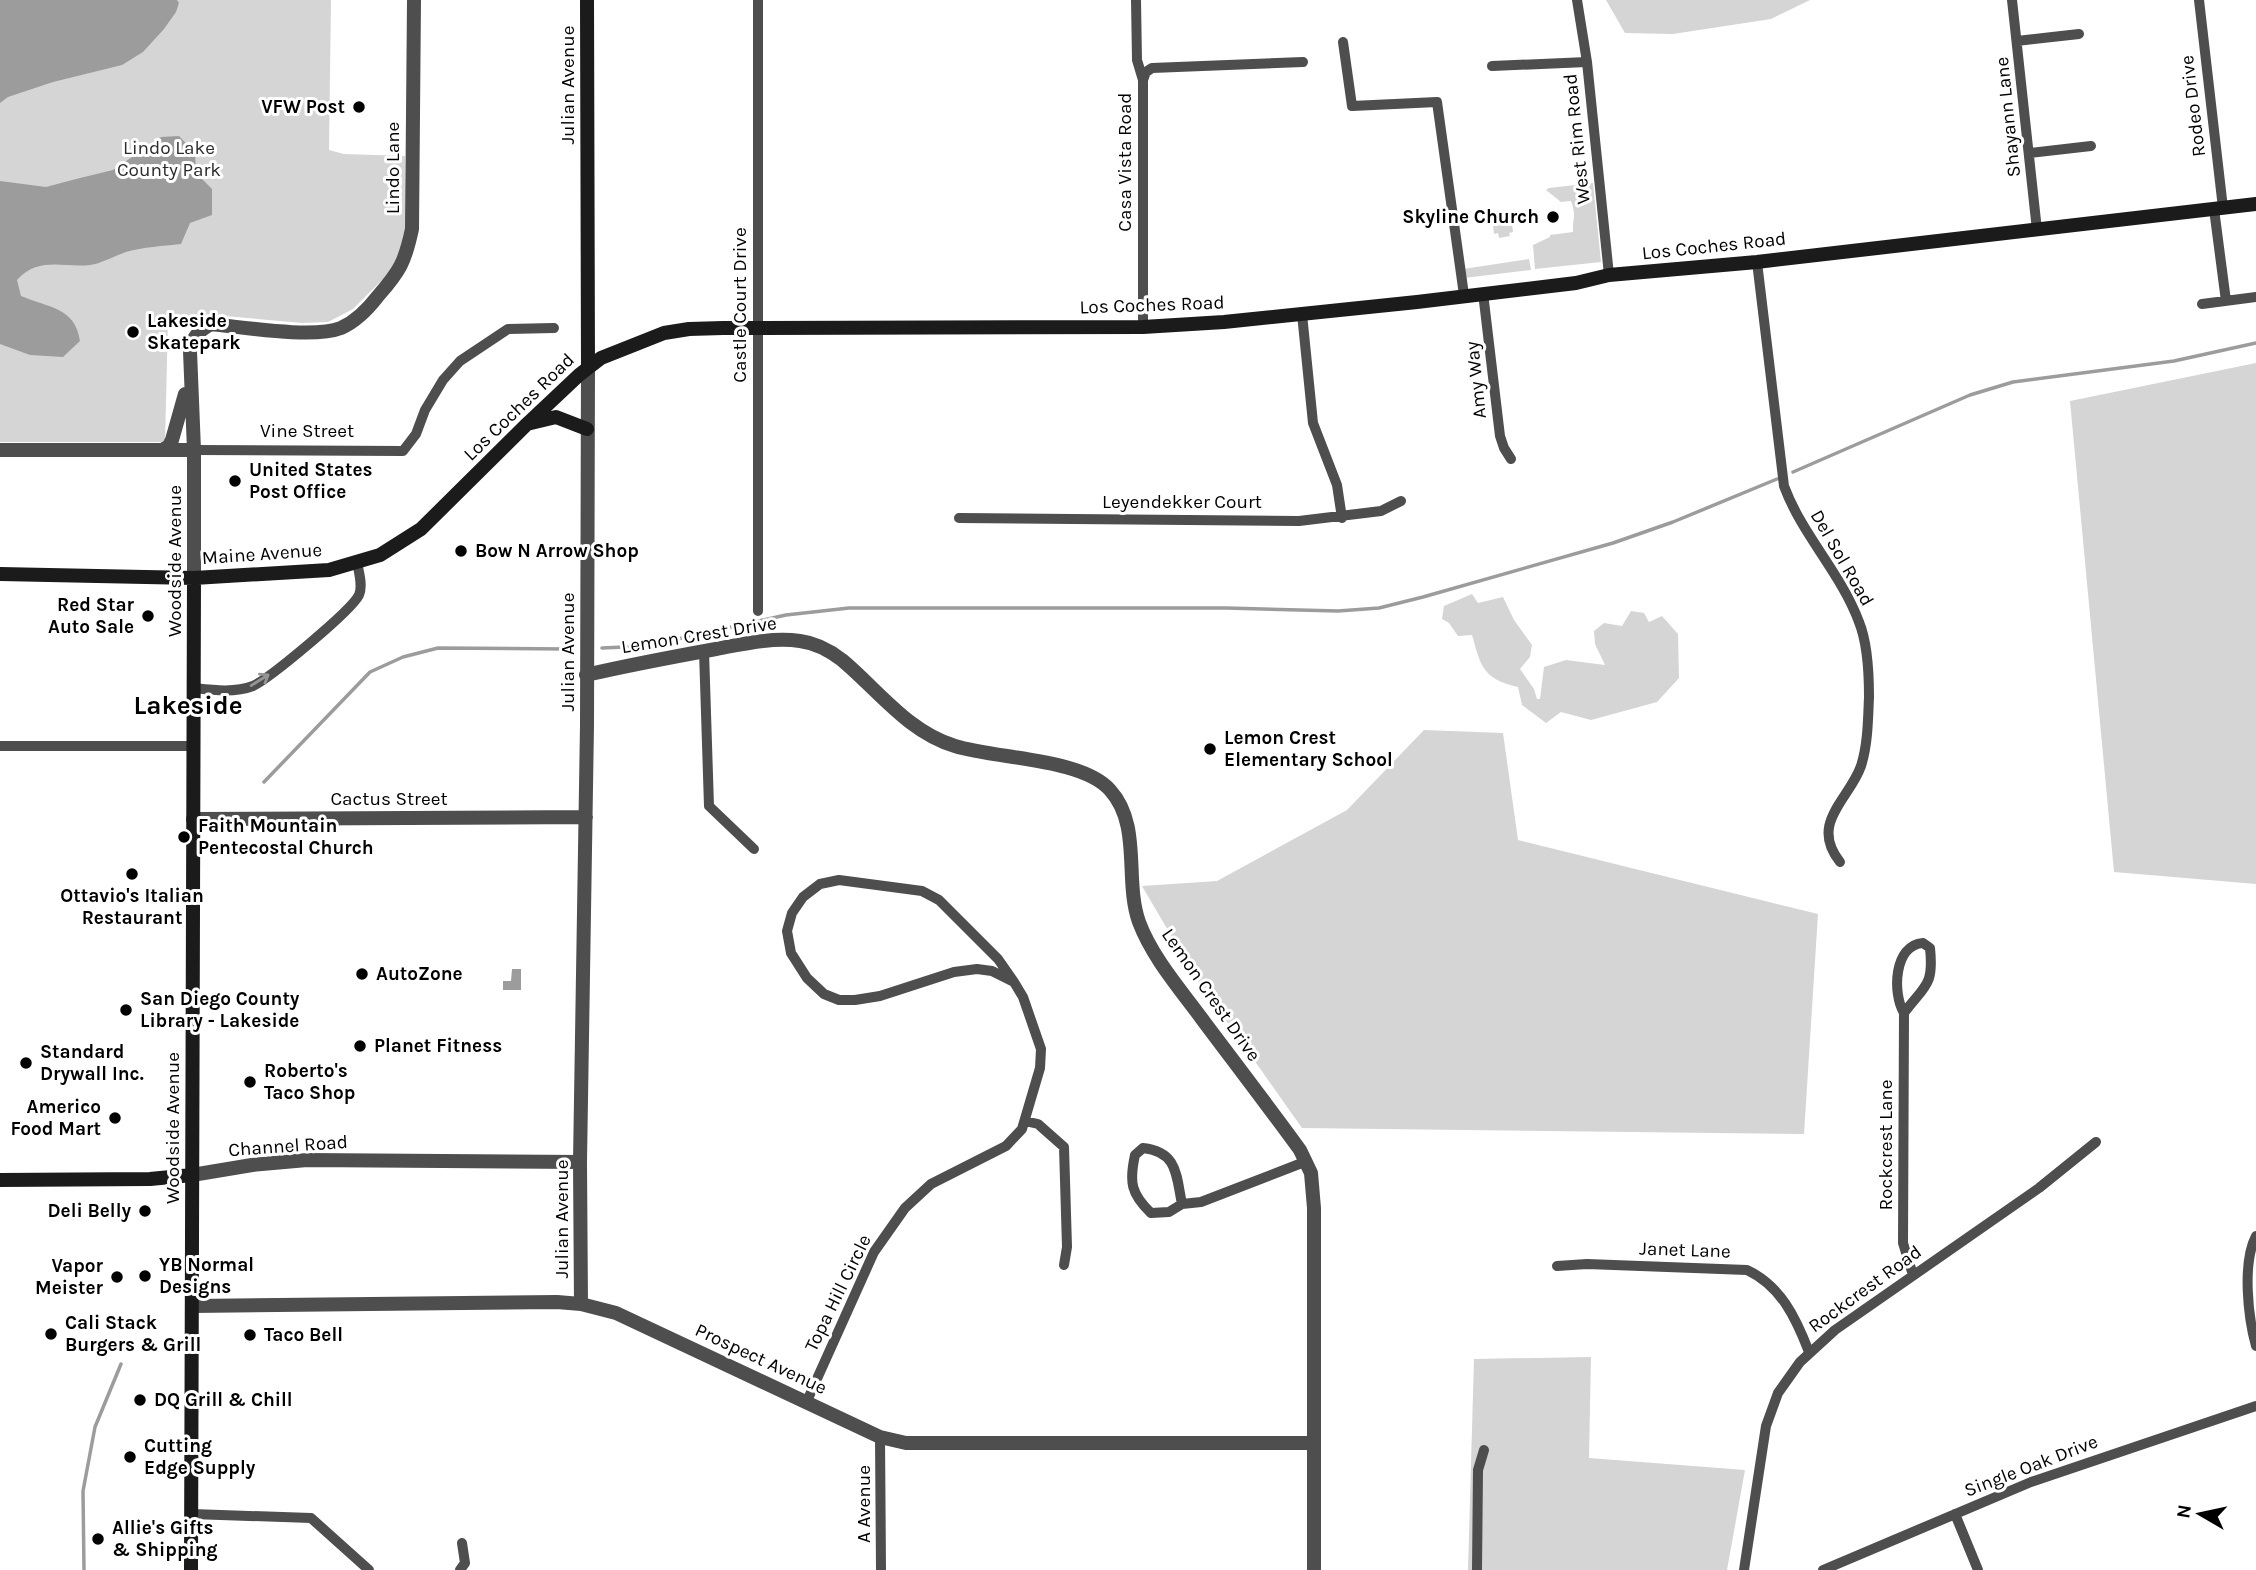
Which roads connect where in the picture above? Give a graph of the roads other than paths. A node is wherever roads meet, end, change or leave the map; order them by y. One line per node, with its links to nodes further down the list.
1 (414, 0): 31 (street, Lindo Lane)
2 (587, 0): 32 (main road, Julian Avenue)
3 (758, 0): 28 (street, Castle Court Drive)
4 (1136, 0): 14 (street)
5 (1577, 0): 12 (street, West Rim Road)
6 (2012, 0): 9 (street, Shayann Lane)
7 (2199, 0): 18 (street, Rodeo Drive)
8 (2079, 34): 9 (street)
9 (2017, 41): 16 (street, Shayann Lane)
10 (1343, 42): 23 (street)
11 (1303, 62): 14 (street, Casa Vista Road)
12 (1587, 62): 13 (street); 21 (street, West Rim Road)
13 (1492, 66)
14 (1143, 80): 29 (street, Casa Vista Road)
15 (2091, 146): 16 (street)
16 (2029, 153): 19 (street, Shayann Lane)
17 (2256, 204): 18 (main road, Los Coches Road)
18 (2218, 209): 19 (main road, Los Coches Road); 25 (street, Rodeo Drive)
19 (2037, 229): 20 (main road, Los Coches Road)
20 (1757, 262): 21 (main road, Los Coches Road); 55 (street, Del Sol Road)
21 (1609, 275): 22 (main road, Los Coches Road)
22 (1483, 293): 23 (main road, Los Coches Road); 39 (street, Amy Way)
23 (1464, 295): 27 (main road, Los Coches Road)
24 (2256, 297): 25 (street)
25 (2226, 301): 26 (street)
26 (2202, 304)
27 (1301, 314): 29 (main road, Los Coches Road); 42 (street)
28 (758, 327): 29 (main road, Los Coches Road); 32 (main road, Los Coches Road); 46 (street, Castle Court Drive)
29 (1143, 327)
30 (554, 328): 38 (street, Vine Street)
31 (190, 351): 33 (street, Woodside Avenue)
32 (588, 367): 34 (main road, Los Coches Road); 35 (street, Julian Avenue)
33 (190, 369): 37 (street); 38 (street, Woodside Avenue)
34 (527, 424): 35 (main road); 43 (main road, Los Coches Road)
35 (587, 429): 48 (street, Julian Avenue)
36 (0, 450): 37 (street, Vine Street)
37 (162, 450): 38 (street, Vine Street)
38 (194, 450): 45 (street, Woodside Avenue)
39 (1511, 459)
40 (1401, 501): 42 (street, Leyendekker Court)
41 (959, 518): 42 (street, Leyendekker Court)
42 (1342, 518)
43 (358, 563): 45 (main road, Maine Avenue); 49 (street, one-way to 43)
44 (0, 574): 45 (main road, Maine Avenue)
45 (194, 578): 49 (main road, Woodside Avenue)
46 (758, 611)
47 (704, 651): 48 (street, Lemon Crest Drive); 54 (street); 60 (street, Lemon Crest Drive)
48 (586, 675): 52 (street, Julian Avenue)
49 (194, 688): 51 (main road, Woodside Avenue)
50 (0, 746): 51 (street)
51 (194, 747): 53 (main road, Woodside Avenue)
52 (586, 817): 53 (street, Cactus Street); 61 (street, Julian Avenue)
53 (193, 819): 62 (main road, Woodside Avenue)
54 (754, 849)
55 (1840, 862)
56 (1014, 982): 56 (street, Topa Hill Circle); 58 (street, Topa Hill Circle)
57 (1904, 1013): 57 (street, Rockcrest Lane); 68 (street, Rockcrest Lane)
58 (1025, 1121): 66 (street); 73 (street, Topa Hill Circle)
59 (2096, 1142): 68 (street, Rockcrest Road)
60 (1307, 1161): 64 (street); 76 (street, Lemon Crest Drive)
61 (580, 1162): 62 (street, Channel Road); 69 (street, Julian Avenue)
62 (192, 1175): 63 (main road, Channel Road); 70 (main road, Woodside Avenue)
63 (0, 1180)
64 (1182, 1204): 64 (street)
65 (2256, 1236): 71 (street)
66 (1064, 1265)
67 (1557, 1266): 72 (street, Janet Lane)
68 (1913, 1275): 72 (street, Rockcrest Road)
69 (582, 1304): 70 (street, Prospect Avenue); 73 (street, Prospect Avenue)
70 (192, 1306): 78 (main road, Woodside Avenue)
71 (2256, 1346)
72 (1809, 1352): 87 (street, Rockcrest Road)
73 (807, 1401): 75 (street, Prospect Avenue)
74 (2256, 1406): 79 (street, Single Oak Drive)
75 (880, 1437): 76 (street, Prospect Avenue); 84 (street, A Avenue)
76 (1314, 1443): 85 (street, Lemon Crest Drive)
77 (1484, 1450): 86 (street)
78 (192, 1514): 81 (main road, Woodside Avenue); 82 (street)
79 (1955, 1514): 88 (street, Single Oak Drive); 89 (street)
80 (461, 1543): 83 (street)
81 (191, 1570)
82 (369, 1570)
83 (460, 1570)
84 (881, 1570)
85 (1314, 1570)
86 (1477, 1570)
87 (1744, 1570)
88 (1823, 1570)
89 (1978, 1570)

